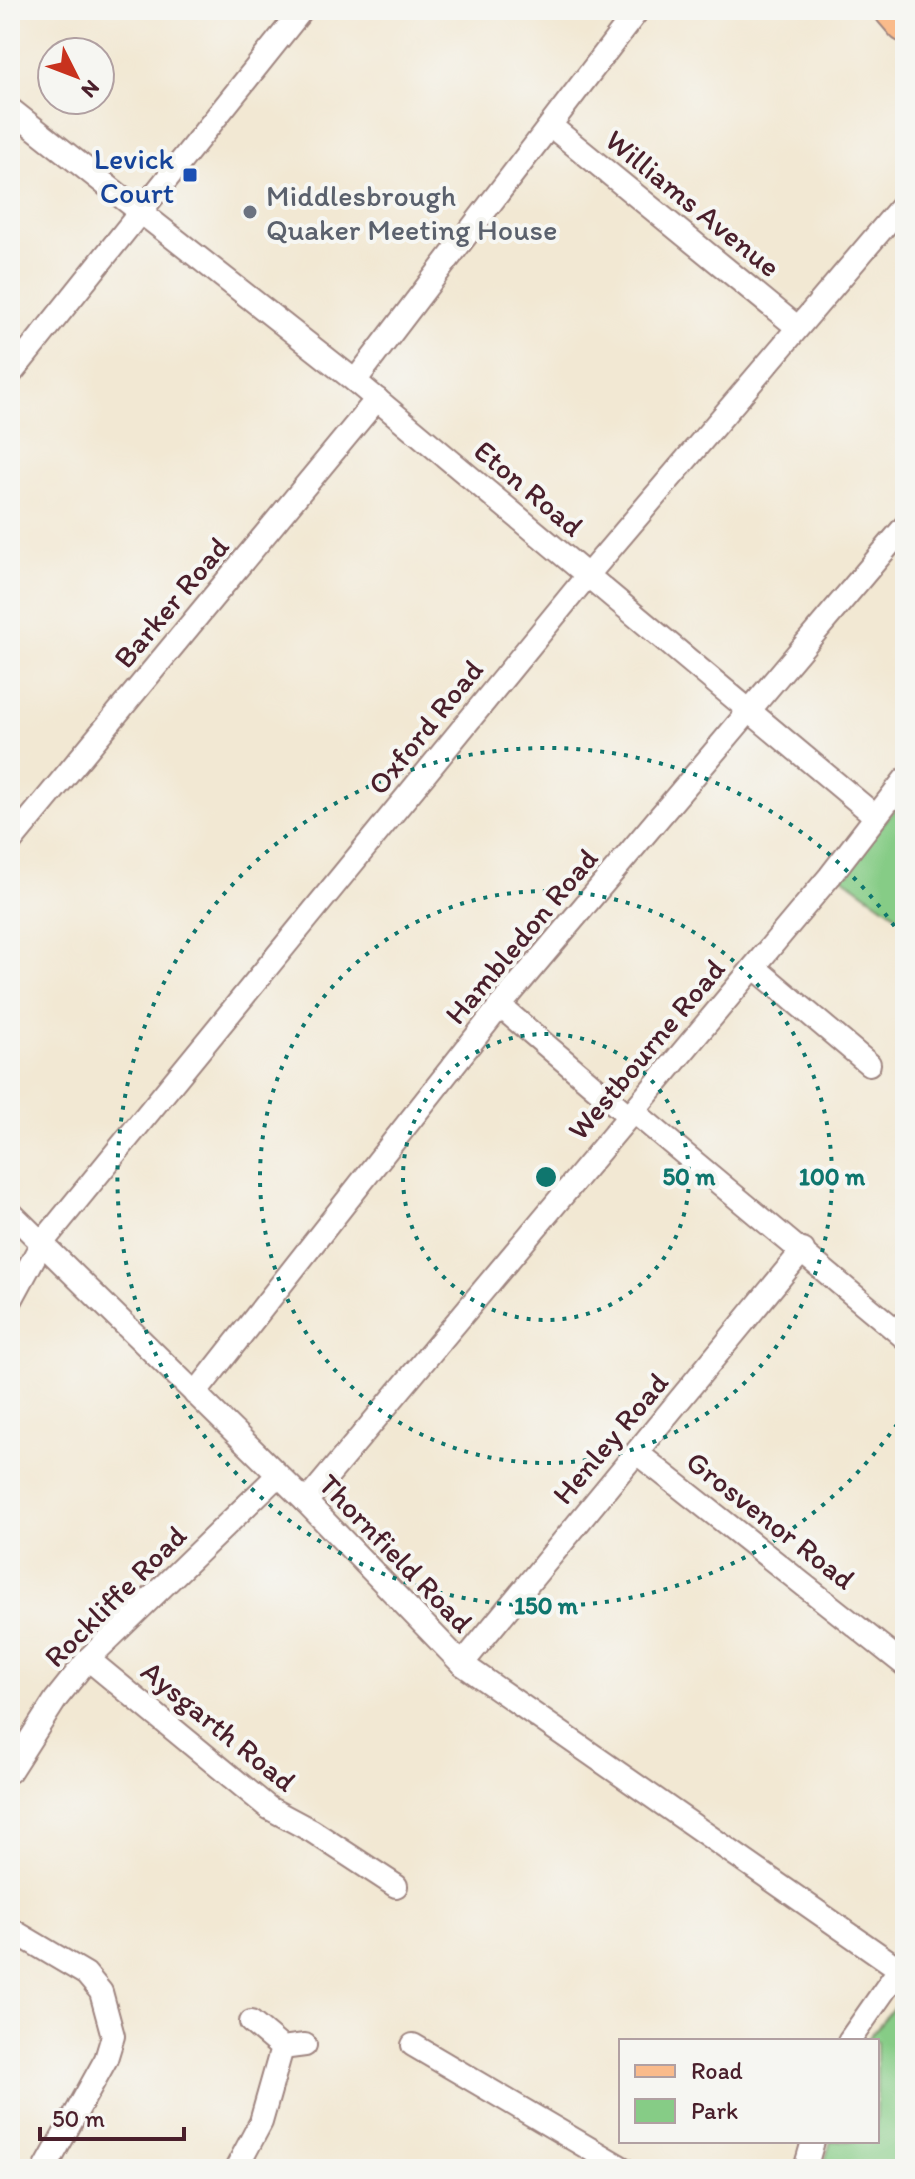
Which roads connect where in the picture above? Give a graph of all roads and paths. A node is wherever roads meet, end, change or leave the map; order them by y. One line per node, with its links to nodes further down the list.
1 (302, 10): 8 (street)
2 (638, 10): 6 (street)
3 (893, 10): 4 (main road)
4 (905, 24)
5 (10, 109): 8 (street, Eton Road)
6 (551, 126): 9 (street, Williams Avenue); 11 (street)
7 (905, 202): 9 (street, Oxford Road)
8 (141, 212): 10 (street); 11 (street, Eton Road)
9 (797, 327): 14 (street, Oxford Road)
10 (10, 375)
11 (355, 381): 12 (street, Eton Road)
12 (377, 399): 14 (street, Eton Road); 18 (street, Barker Road)
13 (905, 526): 15 (street, Hambledon Road)
14 (587, 576): 15 (street, Eton Road); 24 (street, Oxford Road)
15 (748, 711): 17 (street, Eton Road); 20 (street, Hambledon Road)
16 (905, 779): 17 (street, Westbourne Road)
17 (874, 815): 19 (street, Westbourne Road)
18 (10, 843)
19 (754, 967): 21 (street); 22 (street, Westbourne Road)
20 (500, 1006): 22 (street); 28 (street, Hambledon Road)
21 (869, 1064)
22 (631, 1114): 25 (street); 31 (street, Westbourne Road)
23 (10, 1212): 24 (street, Thornfield Road)
24 (42, 1243): 26 (street, Oxford Road); 28 (street, Thornfield Road)
25 (803, 1250): 27 (street); 29 (street, Henley Road)
26 (10, 1302)
27 (905, 1338)
28 (195, 1394): 30 (street, Thornfield Road)
29 (637, 1453): 33 (street, Henley Road); 34 (street, Grosvenor Road)
30 (278, 1475): 31 (street, Thornfield Road); 32 (street, Rockliffe Road)
31 (306, 1502): 33 (street, Thornfield Road)
32 (88, 1659): 35 (street, Rockliffe Road); 36 (street, Aysgarth Road)
33 (462, 1664): 38 (street, Thornfield Road)
34 (905, 1665)
35 (10, 1771)
36 (396, 1886)
37 (10, 1929): 46 (street)
38 (902, 1964): 40 (street)
39 (251, 2022): 43 (street)
40 (850, 2039)
41 (305, 2045): 43 (street)
42 (413, 2045): 47 (street)
43 (282, 2048): 45 (street)
44 (812, 2143): 48 (street)
45 (242, 2167)
46 (45, 2169)
47 (624, 2169)
48 (805, 2169)

